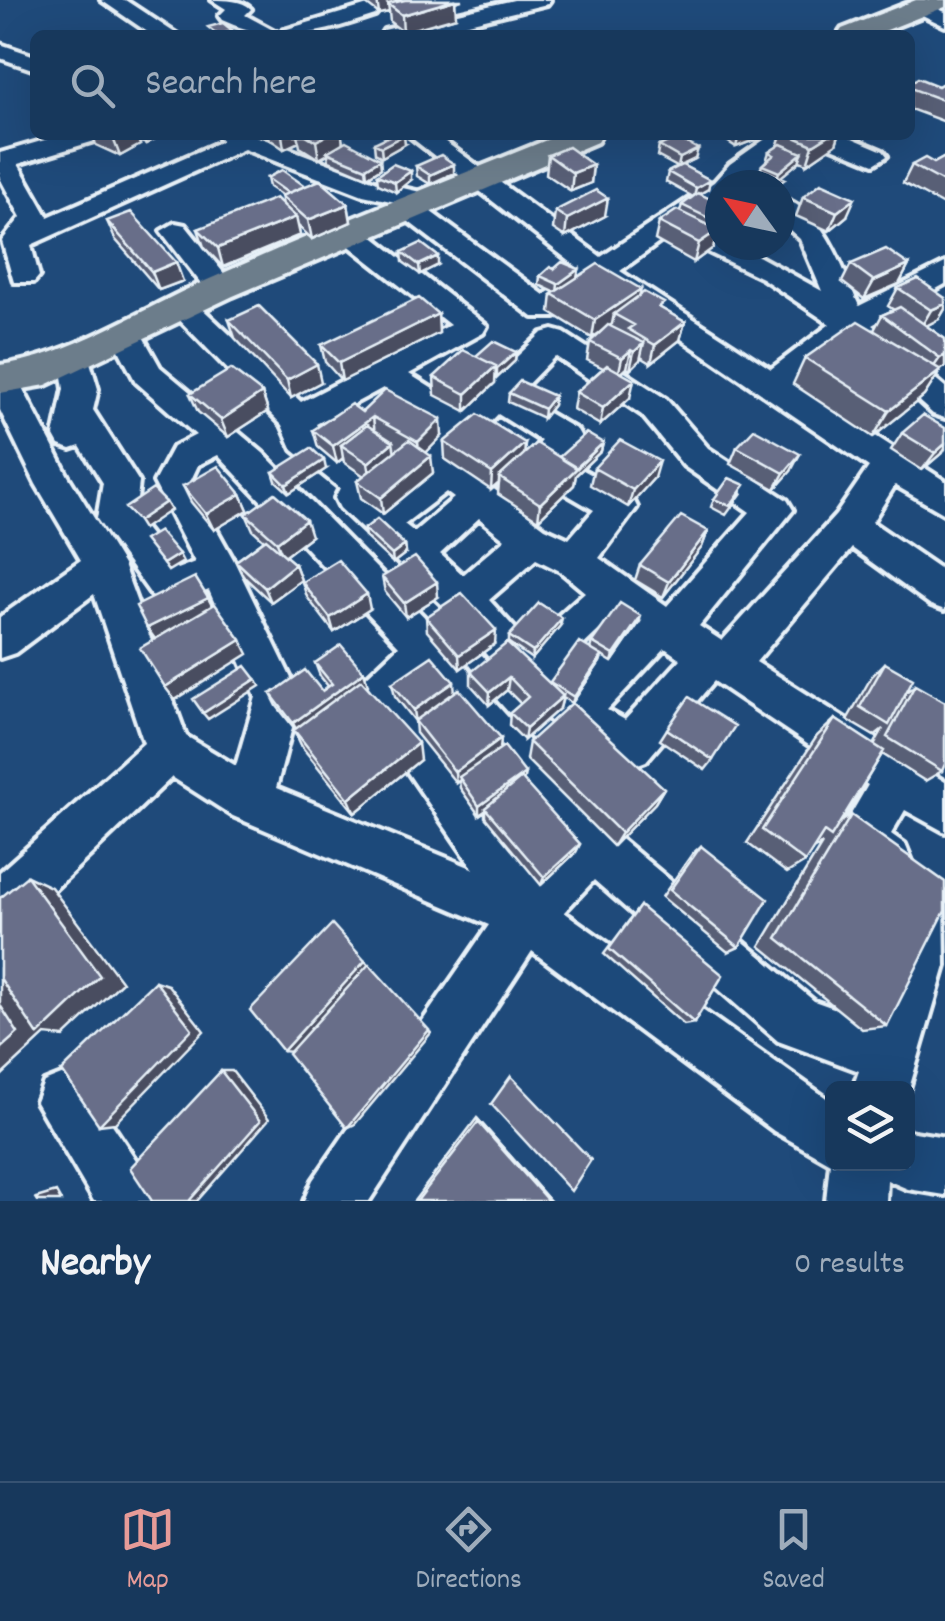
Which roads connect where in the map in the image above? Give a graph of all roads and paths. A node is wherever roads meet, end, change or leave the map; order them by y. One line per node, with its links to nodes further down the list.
1 (111, 0): 7 (street)
2 (442, 0): 8 (street)
3 (540, 0): 8 (street)
4 (356, 3): 13 (street); 14 (street)
5 (228, 9): 11 (street); 12 (street)
6 (935, 9): 17 (main road)
7 (147, 15): 9 (street); 10 (street)
8 (476, 16): 15 (street); 16 (street)
9 (125, 30)
10 (162, 30)
11 (207, 30)
12 (263, 30)
13 (302, 30)
14 (387, 30)
15 (442, 30)
16 (502, 30)
17 (867, 30)
18 (0, 51): 19 (street)
19 (30, 60)
20 (72, 140): 30 (street)
21 (233, 140): 40 (street)
22 (243, 140): 28 (street)
23 (426, 140): 33 (street)
24 (571, 140): 33 (main road)
25 (780, 140): 32 (street)
26 (836, 140): 29 (street)
27 (306, 141): 28 (street)
28 (281, 153): 35 (street)
29 (874, 156)
30 (1, 161): 40 (street)
31 (393, 169): 35 (street)
32 (738, 170)
33 (476, 179): 35 (main road); 41 (street)
34 (705, 199): 37 (street)
35 (426, 202): 39 (main road); 41 (street)
36 (795, 220): 46 (street)
37 (669, 223): 41 (street); 46 (street)
38 (175, 231): 44 (street)
39 (352, 234): 44 (main road); 49 (street)
40 (16, 241): 43 (street)
41 (602, 272): 51 (street)
42 (945, 272): 46 (street)
43 (24, 276)
44 (220, 288): 45 (main road)
45 (180, 306): 47 (main road); 54 (street)
46 (852, 322): 51 (street); 55 (street)
47 (126, 333): 48 (main road); 57 (street)
48 (75, 357): 50 (main road); 53 (street)
49 (384, 373): 54 (street); 56 (street)
50 (1, 380): 58 (street)
51 (772, 384): 55 (street)
52 (495, 397): 56 (street); 65 (street); 71 (street)
53 (77, 412): 58 (street); 67 (street)
54 (298, 419): 61 (street)
55 (918, 419): 60 (street); 62 (street)
56 (464, 426): 59 (street)
57 (221, 438): 67 (street); 73 (street)
58 (54, 484): 66 (street)
59 (463, 484): 61 (street); 63 (street); 64 (street)
60 (945, 500)
61 (383, 520): 64 (street)
62 (848, 526): 69 (street); 74 (street)
63 (532, 539): 65 (street); 70 (street)
64 (412, 556): 70 (street)
65 (574, 560): 68 (street)
66 (104, 565): 72 (street); 77 (street)
67 (219, 570): 79 (street)
68 (613, 592): 71 (street); 75 (street)
69 (945, 593)
70 (464, 599): 75 (street)
71 (666, 627): 74 (street); 76 (street)
72 (0, 640)
73 (426, 647): 81 (street); 83 (street)
74 (718, 661): 76 (street); 78 (street)
75 (528, 671): 76 (street)
76 (574, 715)
77 (169, 750): 79 (street); 82 (street)
78 (898, 778): 80 (street); 84 (street)
79 (249, 800): 83 (street)
80 (945, 809)
81 (593, 847): 83 (street); 84 (street)
82 (0, 906)
83 (529, 912): 86 (street); 91 (street)
84 (886, 1072)
85 (64, 1102): 90 (street)
86 (825, 1131)
87 (915, 1161): 88 (street)
88 (945, 1166)
89 (858, 1171): 92 (street)
90 (128, 1201)
91 (334, 1201)
92 (856, 1201)

